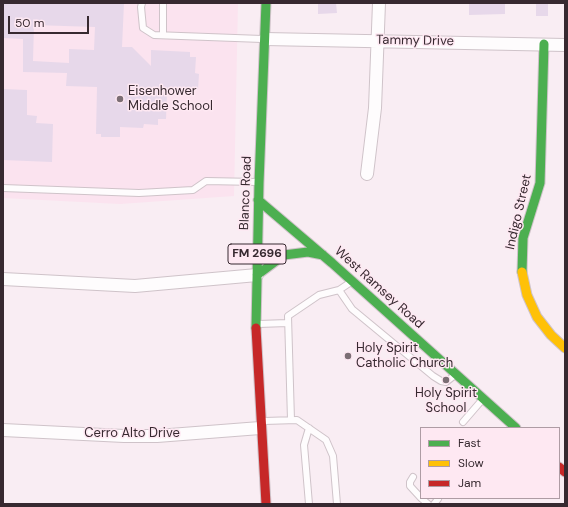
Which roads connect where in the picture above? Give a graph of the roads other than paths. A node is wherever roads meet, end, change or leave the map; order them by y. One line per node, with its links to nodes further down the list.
1 (142, 3): 5 (lane)
2 (163, 3): 5 (lane)
3 (266, 3): 6 (street, Blanco Road / FM 2696)
4 (379, 3): 7 (street)
5 (163, 35): 6 (lane)
6 (265, 39): 7 (street, Tammy Drive); 11 (street, Blanco Road / FM 2696)
7 (377, 41): 8 (street, Tammy Drive); 10 (street)
8 (544, 44): 9 (street, Tammy Drive); 21 (street, Indigo Street)
9 (565, 45)
10 (367, 174)
11 (259, 182): 12 (lane); 13 (street, Blanco Road / FM 2696)
12 (3, 188)
13 (258, 200): 14 (street, West Ramsey Road); 15 (street, Blanco Road / FM 2696)
14 (323, 255): 15 (street); 17 (street, West Ramsey Road)
15 (257, 275): 16 (street); 20 (street, Blanco Road / FM 2696)
16 (3, 279)
17 (353, 282): 18 (lane); 22 (street, West Ramsey Road)
18 (339, 290): 19 (lane); 22 (lane)
19 (288, 323): 20 (lane); 24 (lane)
20 (256, 324): 26 (street, Blanco Road / FM 2696)
21 (565, 348)
22 (456, 374): 23 (street, West Ramsey Road)
23 (484, 399): 25 (lane); 27 (street, West Ramsey Road)
24 (291, 420): 26 (lane); 28 (lane)
25 (463, 422)
26 (260, 424): 29 (street, Cerro Alto Drive); 32 (street, Blanco Road / FM 2696)
27 (514, 427)
28 (309, 428): 33 (lane); 34 (lane)
29 (3, 430)
30 (413, 477): 31 (lane)
31 (420, 497)
32 (266, 504)
33 (309, 504)
34 (337, 504)

